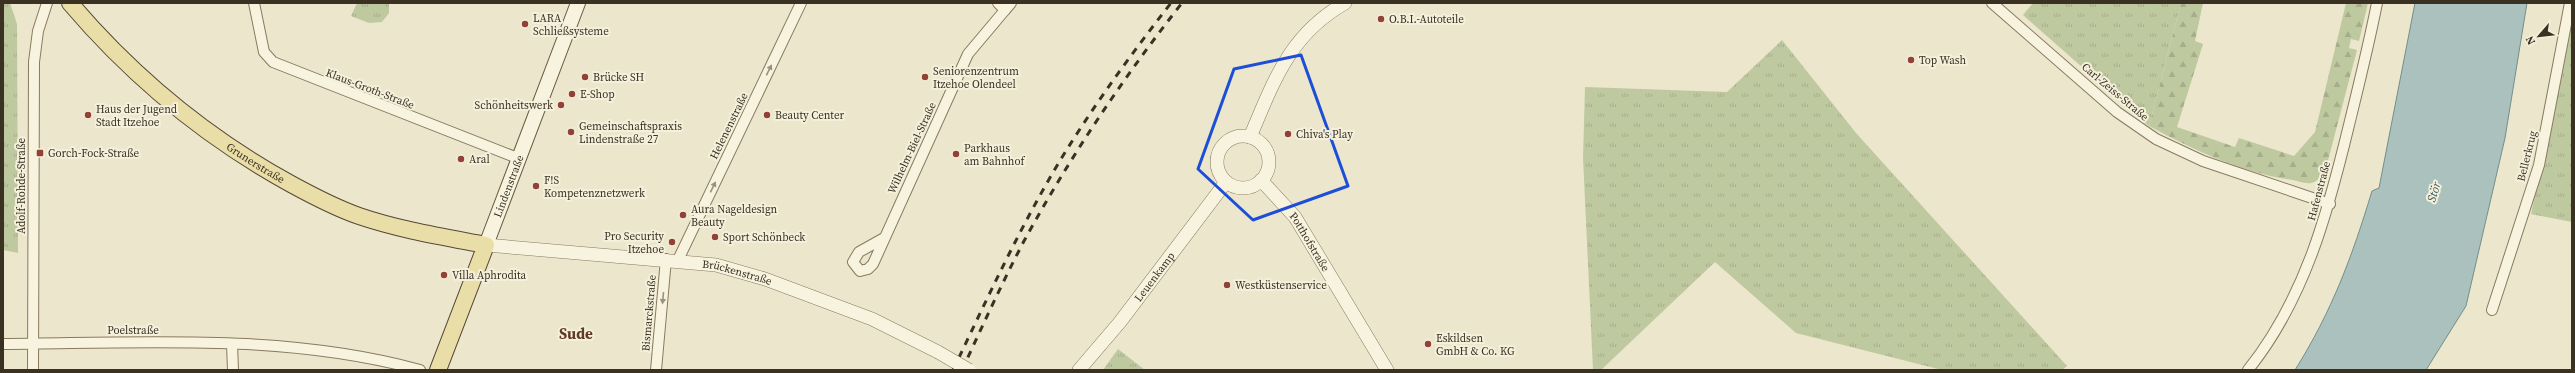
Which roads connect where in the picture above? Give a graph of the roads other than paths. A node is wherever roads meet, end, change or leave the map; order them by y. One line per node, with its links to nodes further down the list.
1 (47, 3): 21 (street, Adolf-Rohde-Straße)
2 (70, 3): 17 (main road, Grunerstraße)
3 (254, 3): 12 (street, Klaus-Groth-Straße)
4 (578, 3): 12 (main road, Lindenstraße)
5 (801, 3): 18 (street, Helenenstraße, one-way to 5)
6 (1345, 3): 11 (street)
7 (1992, 3): 15 (street, Carl-Zeiss-Straße)
8 (2377, 3): 15 (street, Hafenstraße)
9 (2570, 3): 19 (street, Bellerkrug)
10 (1005, 5): 16 (street, Wilhelm-Biel-Straße)
11 (1250, 137): 13 (street); 14 (street)
12 (520, 159): 17 (main road, Lindenstraße)
13 (1261, 180): 14 (street); 30 (street, Potthofstraße)
14 (1226, 182): 29 (street, Leuenkamp)
15 (2330, 204): 31 (street, Hafenstraße)
16 (884, 238)
17 (486, 245): 18 (street, Brückenstraße); 26 (main road, Lindenstraße)
18 (672, 260): 27 (street, Bismarckstraße, one-way to 27); 28 (street, Brückenstraße, bridge)
19 (2492, 310)
20 (3, 344): 21 (street)
21 (34, 344): 22 (street, Poelstraße); 23 (street, Adolf-Rohde-Straße)
22 (232, 344): 24 (street); 25 (street, Poelstraße)
23 (34, 370)
24 (233, 370)
25 (420, 370)
26 (438, 370)
27 (656, 370)
28 (969, 370)
29 (1079, 370)
30 (1387, 370)
31 (2248, 370)

